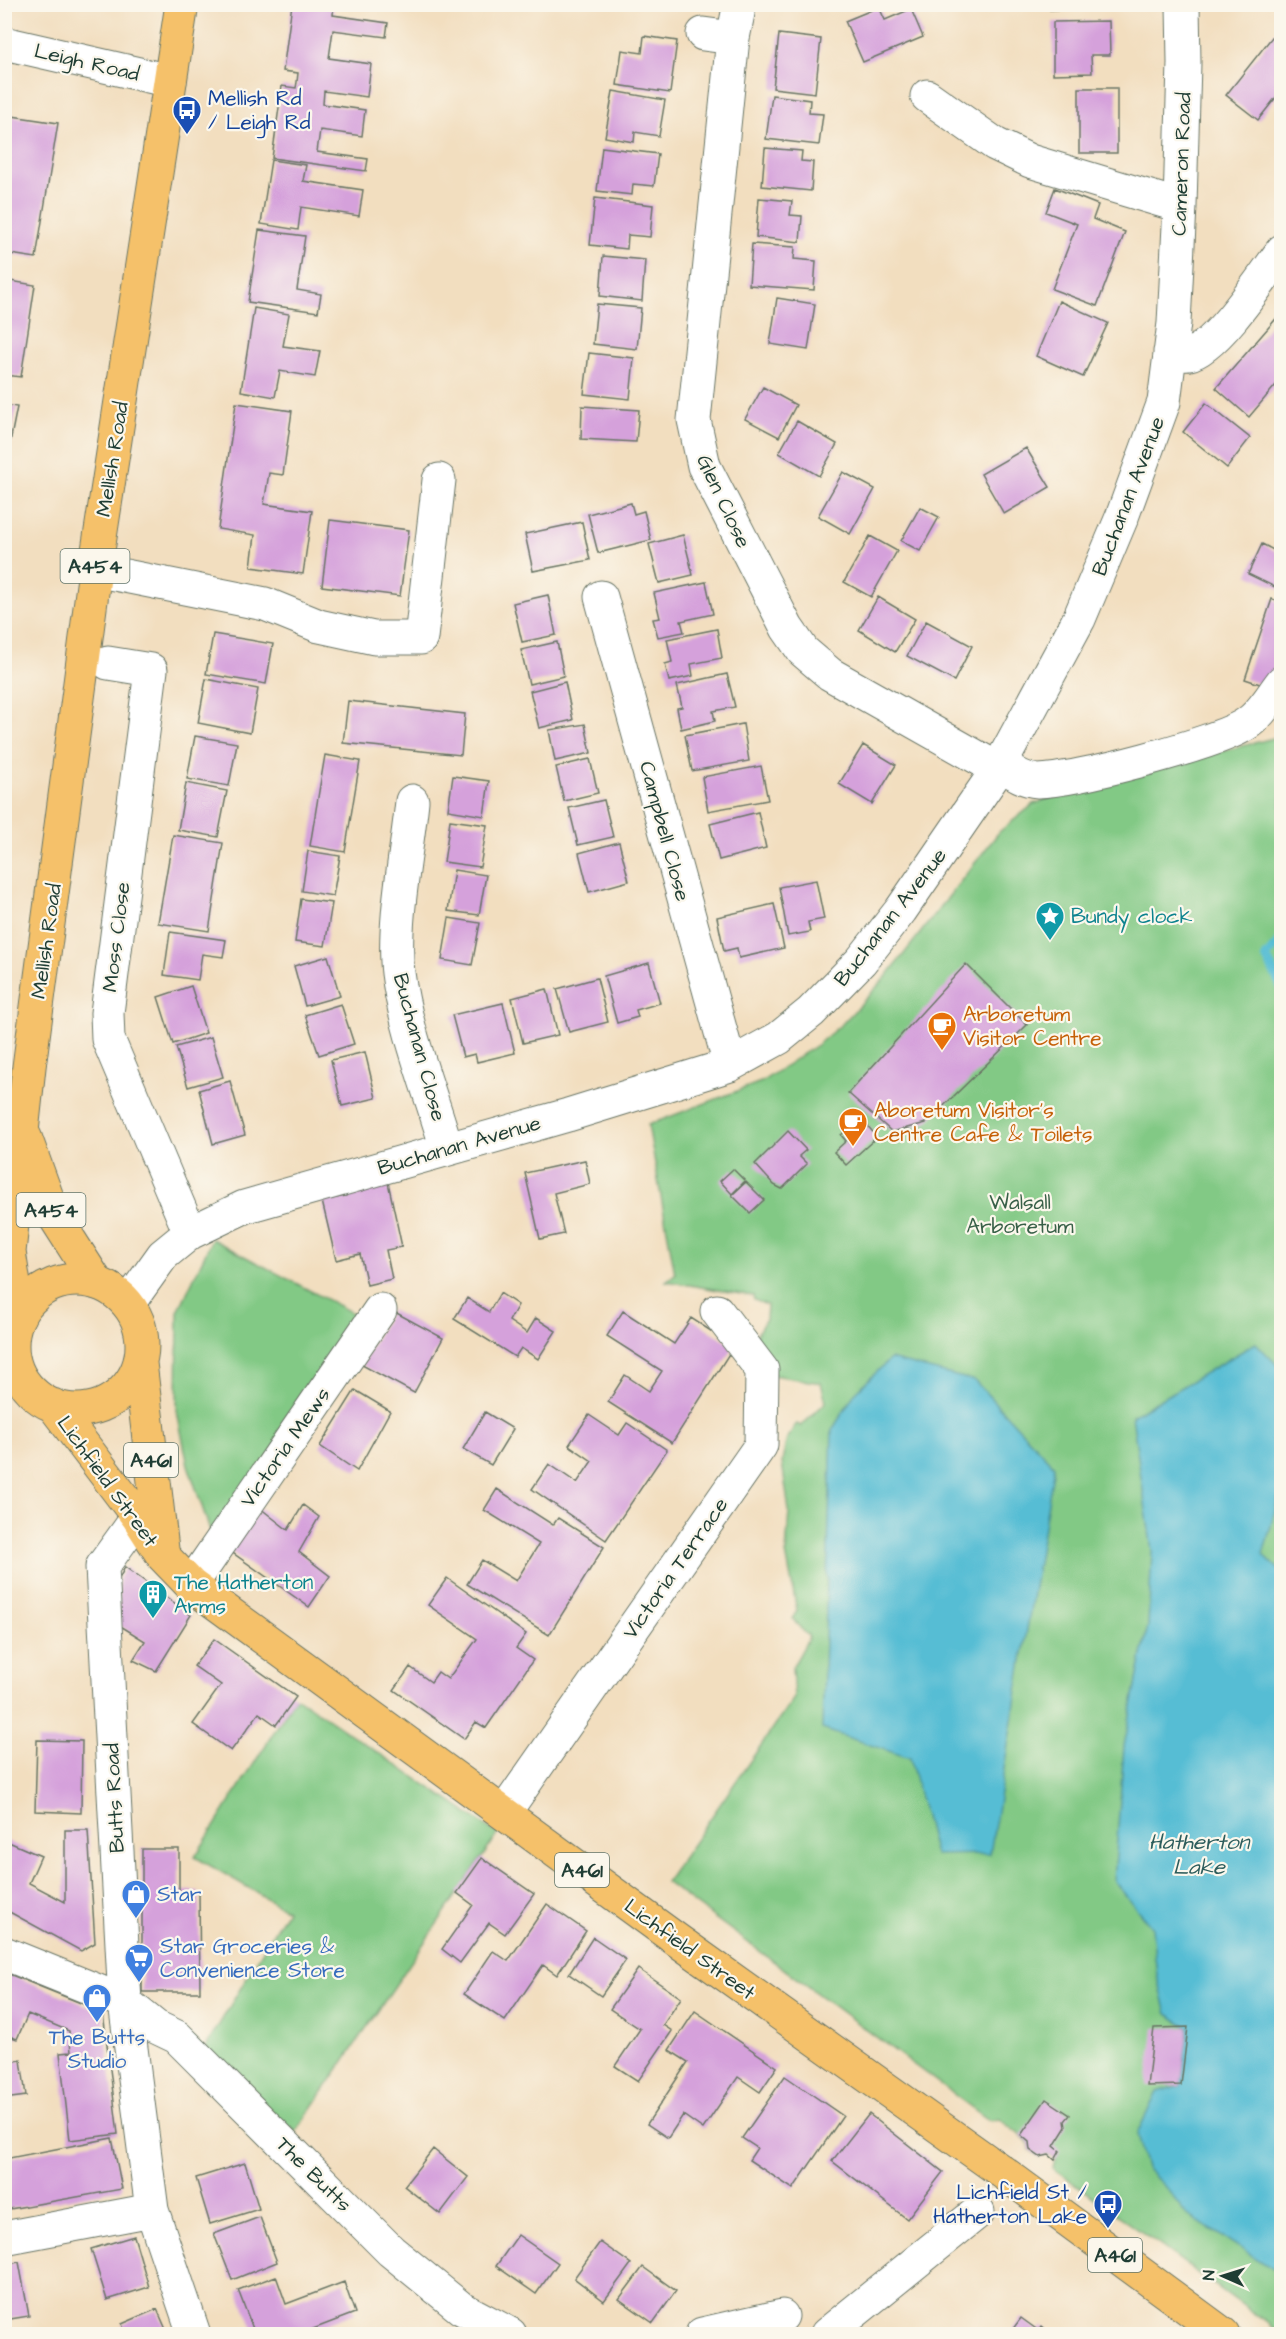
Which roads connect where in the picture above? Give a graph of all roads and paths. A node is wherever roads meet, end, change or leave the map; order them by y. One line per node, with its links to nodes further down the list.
1 (182, 4): 5 (main road, Mellish Road / A454)
2 (1183, 4): 7 (street, Cameron Road)
3 (724, 28): 15 (street, Glen Close)
4 (4, 43): 5 (street, Leigh Road)
5 (170, 81): 11 (main road, Mellish Road / A454)
6 (927, 96): 7 (street)
7 (1180, 206): 9 (street, Cameron Road)
8 (1281, 251): 9 (street)
9 (1172, 338): 15 (street, Buchanan Avenue)
10 (439, 480): 11 (street)
11 (95, 570): 18 (main road, Mellish Road / A454)
12 (601, 597): 17 (street, Campbell Close)
13 (108, 663): 20 (street, Moss Close)
14 (1281, 682): 15 (street, Glen Close)
15 (999, 767): 17 (street, Buchanan Avenue)
16 (412, 801): 19 (street, Buchanan Close)
17 (730, 1065): 19 (street, Buchanan Avenue)
18 (22, 1129): 21 (main road, Mellish Road / A454); 25 (main road, Mellish Road / A454)
19 (447, 1149): 20 (street, Buchanan Avenue)
20 (190, 1233): 22 (street, Buchanan Avenue)
21 (97, 1283): 22 (main road); 25 (main road)
22 (128, 1304): 26 (main road)
23 (381, 1310): 30 (street, Victoria Mews)
24 (717, 1311): 31 (street, Victoria Terrace)
25 (12, 1337): 27 (main road)
26 (140, 1363): 27 (main road); 29 (main road, Lichfield Street / A461)
27 (30, 1397): 28 (main road, Lichfield Street / A461)
28 (138, 1517): 29 (main road, Lichfield Street / A461); 33 (street, Butts Road)
29 (163, 1556): 30 (main road, Lichfield Street / A461)
30 (190, 1585): 31 (main road, Lichfield Street / A461)
31 (504, 1813): 42 (main road, Lichfield Street / A461)
32 (4, 1953): 33 (street, The Butts)
33 (125, 2002): 34 (street, Butts Road); 39 (street, The Butts)
34 (152, 2210): 36 (street); 38 (street, Butts Road)
35 (978, 2212): 41 (street)
36 (4, 2238)
37 (782, 2316): 40 (street)
38 (194, 2334)
39 (510, 2334)
40 (702, 2334)
41 (827, 2334)
42 (1223, 2334)

